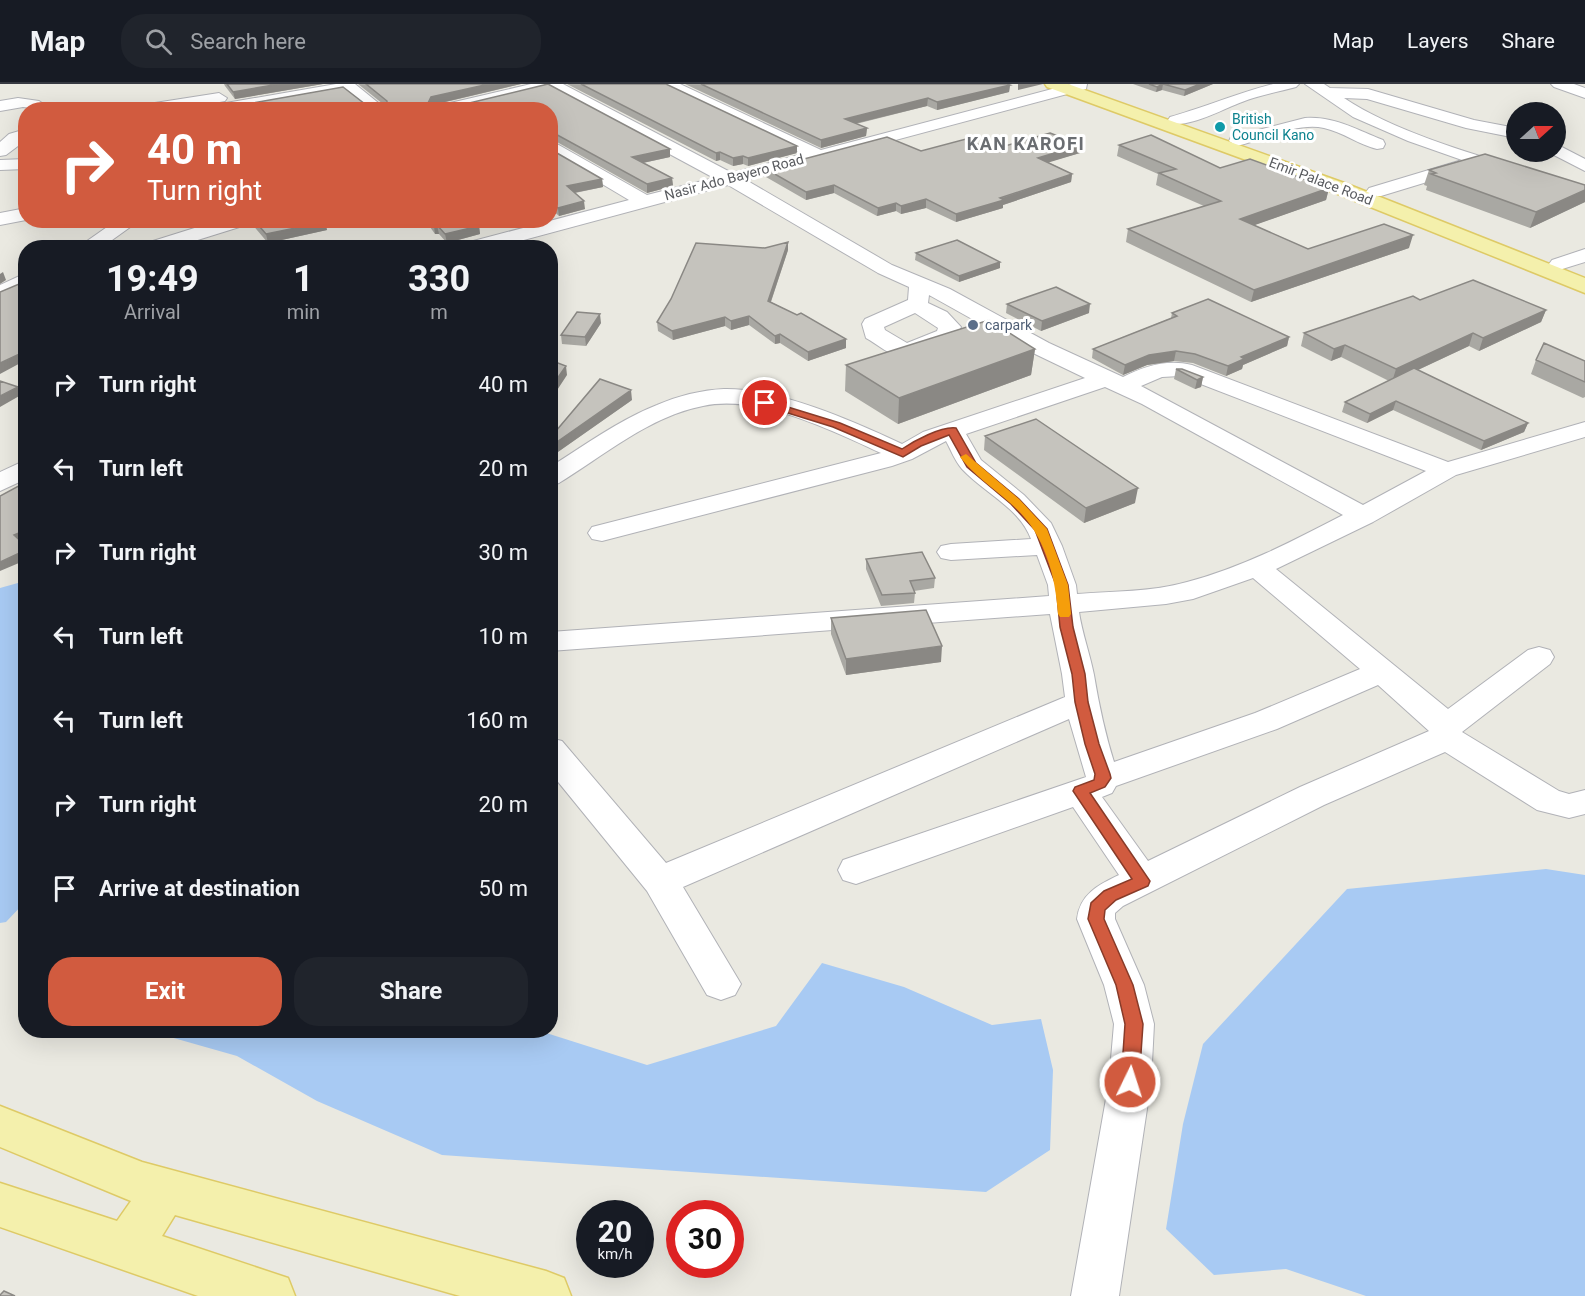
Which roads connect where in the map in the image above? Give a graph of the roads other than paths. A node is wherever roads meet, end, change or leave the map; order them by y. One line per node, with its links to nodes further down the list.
1 (208, 84): 12 (street)
2 (668, 84): 29 (street)
3 (1291, 84): 17 (street)
4 (1559, 84): 9 (street)
5 (347, 86): 13 (street); 14 (street)
6 (12, 87): 10 (street)
7 (1320, 88): 18 (street); 20 (street)
8 (1075, 91): 17 (main road, Emir Palace Road); 29 (street, Nasir Ado Bayero Road); 33 (main road, Emir Palace Road); 38 (street)
9 (1585, 93)
10 (22, 101): 11 (street); 16 (street)
11 (27, 102)
12 (223, 102)
13 (244, 102)
14 (368, 102)
15 (494, 102): 38 (street)
16 (0, 106)
17 (1176, 120): 24 (main road, Emir Palace Road)
18 (1376, 121): 19 (street); 32 (street)
19 (1350, 131): 24 (street); 27 (street)
20 (1506, 131)
21 (18, 137): 26 (street)
22 (1566, 140): 23 (street)
23 (1575, 140)
24 (1237, 141): 33 (main road, Emir Palace Road)
25 (558, 150): 41 (street)
26 (0, 151)
27 (1395, 151)
28 (1506, 152): 32 (street)
29 (819, 155): 38 (street, Nasir Ado Bayero Road)
30 (1566, 155): 36 (street)
31 (1419, 159): 37 (street)
32 (1478, 160): 37 (street); 40 (street)
33 (1279, 161): 39 (main road, Emir Palace Road); 58 (main road, Emir Palace Road)
34 (18, 164): 35 (street)
35 (0, 165)
36 (1585, 166)
37 (1449, 169): 39 (street)
38 (736, 181): 41 (street, Nasir Ado Bayero Road); 53 (street); 60 (street)
39 (1375, 192): 55 (main road, Emir Palace Road)
40 (1585, 195)
41 (644, 201): 44 (street, Nasir Ado Bayero Road)
42 (18, 216): 43 (street)
43 (0, 219)
44 (558, 221)
45 (118, 228): 49 (street)
46 (138, 228): 50 (street)
47 (217, 228): 51 (street)
48 (532, 228): 52 (street, Nasir Ado Bayero Road)
49 (99, 240)
50 (154, 240)
51 (180, 240)
52 (494, 240)
53 (528, 240)
54 (1585, 255): 55 (street)
55 (1559, 264): 57 (main road, Emir Palace Road)
56 (18, 274): 59 (street)
57 (1585, 274)
58 (1585, 286)
59 (0, 293)
60 (918, 295): 61 (street); 61 (street); 63 (street)
61 (905, 351): 62 (street)
62 (876, 363)
63 (1113, 383): 65 (street); 69 (street); 73 (street)
64 (1585, 429): 69 (street)
65 (952, 430): 66 (street); 75 (street)
66 (903, 454): 70 (street); 74 (street)
67 (18, 457): 68 (street)
68 (0, 467)
69 (1447, 471): 73 (street)
70 (558, 472)
71 (18, 473): 72 (street)
72 (0, 483)
73 (1364, 516): 77 (street)
74 (602, 532)
75 (1048, 546): 76 (street); 78 (street)
76 (951, 552)
77 (1257, 567): 78 (street); 81 (street)
78 (1063, 603): 79 (street); 82 (street)
79 (558, 641)
80 (1539, 657): 83 (street)
81 (1380, 672): 83 (street); 85 (street)
82 (1082, 702): 85 (street); 88 (street)
83 (1445, 731): 86 (street); 89 (street)
84 (558, 759): 88 (street)
85 (1092, 785): 87 (street); 89 (street)
86 (1585, 802)
87 (856, 870)
88 (660, 881): 90 (street)
89 (1142, 881): 97 (street)
90 (721, 984)
91 (0, 1126): 92 (main road)
92 (165, 1189): 94 (main road); 96 (main road)
93 (0, 1205): 94 (main road)
94 (127, 1249): 95 (main road)
95 (270, 1296)
96 (546, 1296)
97 (1095, 1296)

